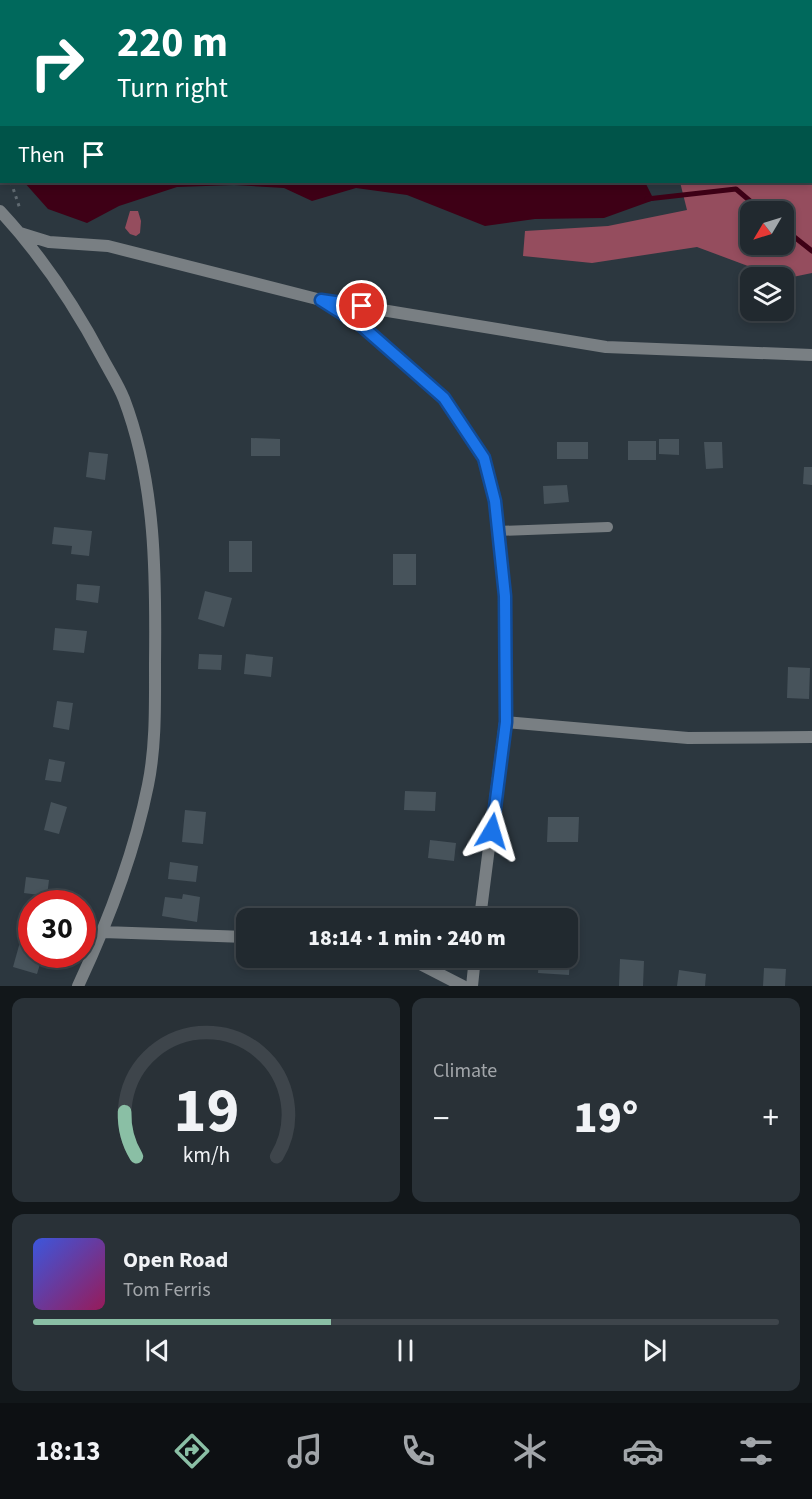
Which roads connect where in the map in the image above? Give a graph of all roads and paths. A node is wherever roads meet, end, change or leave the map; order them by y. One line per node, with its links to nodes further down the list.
1 (11, 183): 3 (path)
2 (0, 211): 4 (street)
3 (21, 213)
4 (20, 233): 5 (street); 12 (street)
5 (321, 300): 6 (street); 8 (street)
6 (812, 355)
7 (608, 527): 8 (lane)
8 (498, 531): 9 (street)
9 (506, 722): 10 (street); 11 (street)
10 (812, 737)
11 (481, 908)
12 (103, 932): 13 (street); 16 (street)
13 (236, 937)
14 (428, 968): 17 (street)
15 (474, 968): 18 (street)
16 (78, 986)
17 (463, 986)
18 (472, 986)

